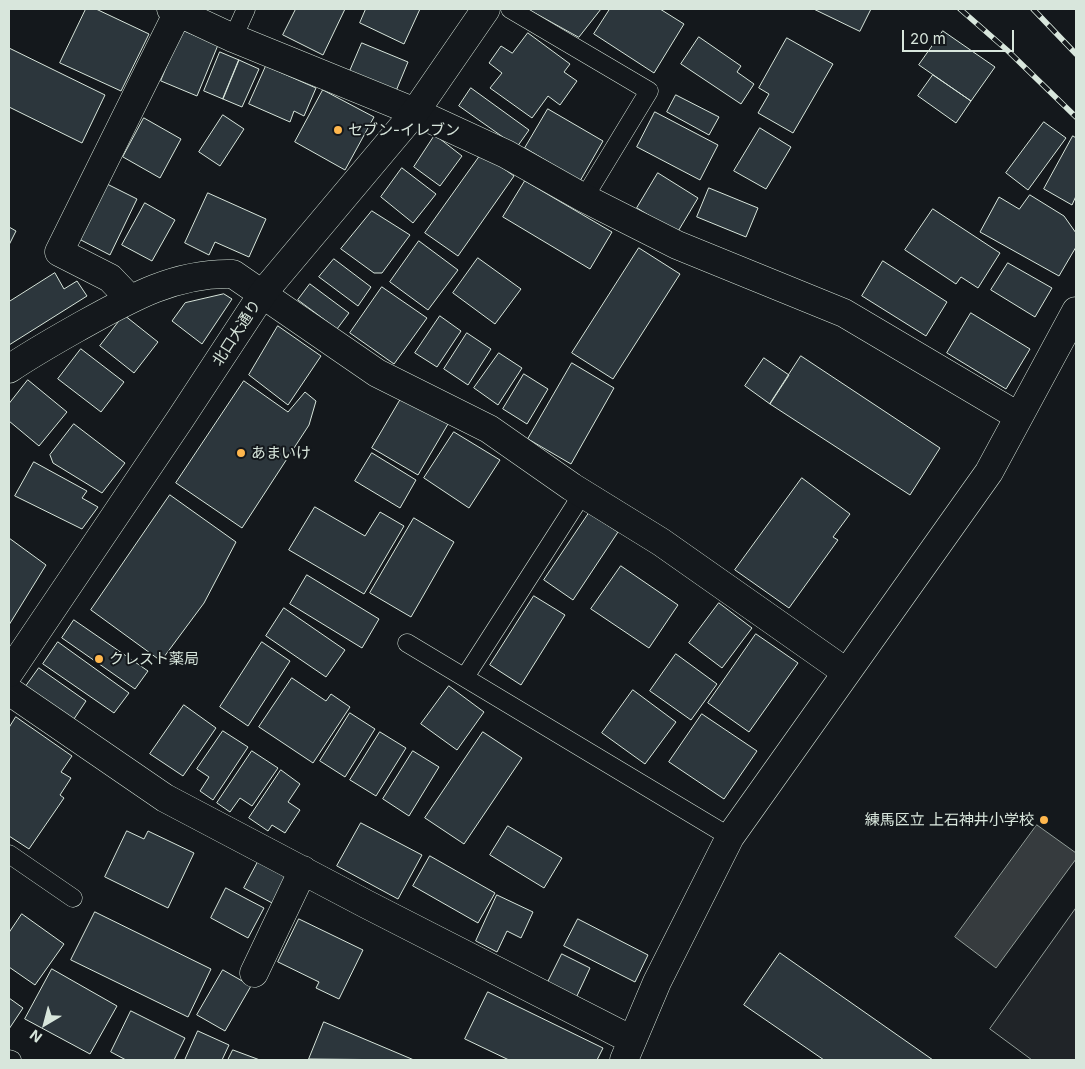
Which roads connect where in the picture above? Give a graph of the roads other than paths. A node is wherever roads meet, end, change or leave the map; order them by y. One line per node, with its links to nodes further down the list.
1 (246, 9): 5 (lane)
2 (486, 9): 6 (street, 北口大通り)
3 (510, 9): 7 (lane)
4 (175, 10): 5 (street); 9 (street)
5 (233, 38): 6 (street)
6 (415, 112): 7 (street); 8 (street, 北口大通り)
7 (584, 198): 12 (street)
8 (262, 293): 9 (street); 13 (street); 16 (street, 北口大通り)
9 (130, 299): 11 (street)
10 (1076, 310): 12 (street)
11 (9, 369)
12 (1018, 416): 15 (street)
13 (583, 493): 15 (street); 17 (lane)
14 (407, 642): 17 (lane)
15 (846, 672): 19 (street)
16 (9, 673)
17 (465, 677): 19 (lane)
18 (9, 691): 21 (street)
19 (730, 836): 24 (street)
20 (9, 854): 22 (lane)
21 (303, 870): 23 (street); 24 (street)
22 (73, 898)
23 (254, 973)
24 (628, 1050)

